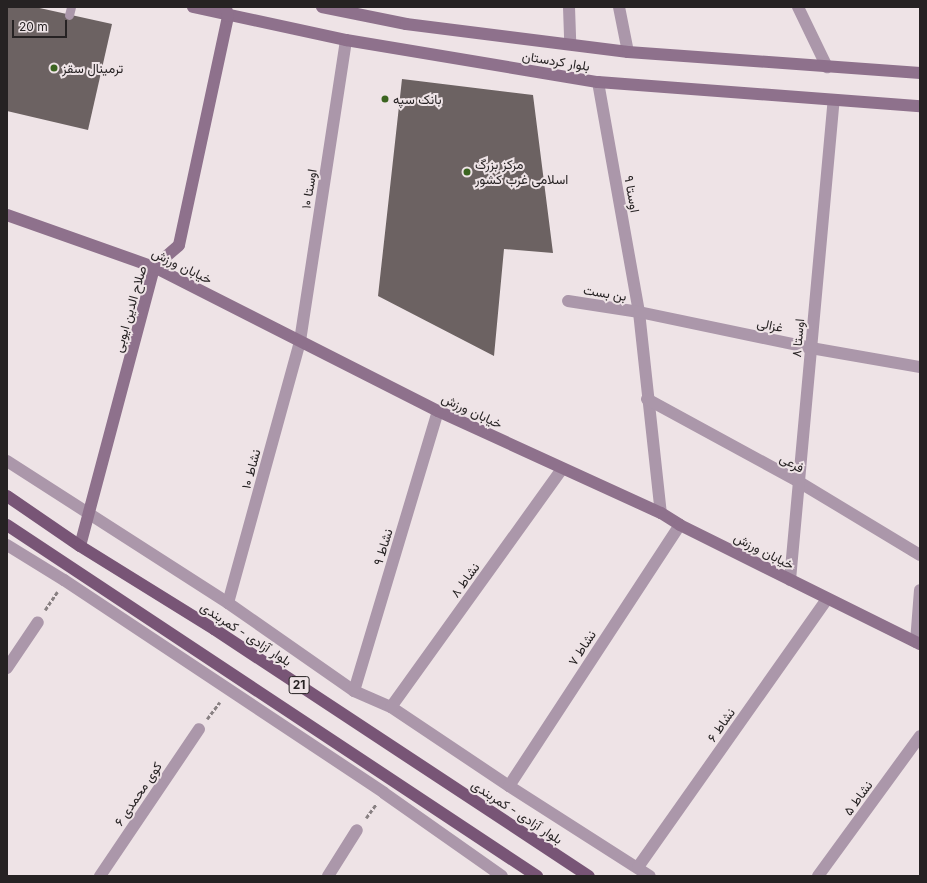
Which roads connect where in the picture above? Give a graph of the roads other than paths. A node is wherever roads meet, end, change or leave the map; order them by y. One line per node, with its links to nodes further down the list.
1 (193, 7): 6 (street, بلوار کردستان)
2 (322, 7): 8 (street, بلوار کردستان)
3 (569, 7): 8 (street)
4 (619, 7): 9 (street)
5 (798, 7): 10 (street)
6 (227, 11): 7 (street, بلوار کردستان); 16 (street, صلاح الدین ایوبی)
7 (346, 40): 12 (street, بلوار کردستان); 19 (street, اوستا ۱۰)
8 (570, 44): 9 (street, بلوار کردستان)
9 (628, 52): 10 (street, بلوار کردستان)
10 (827, 67): 11 (street, بلوار کردستان)
11 (920, 73)
12 (598, 82): 13 (street, بلوار کردستان); 18 (street, اوستا ۹)
13 (834, 100): 14 (street, بلوار کردستان); 20 (street, اوستا ۸)
14 (920, 106)
15 (7, 215): 16 (street, خیابان ورزش)
16 (154, 267): 19 (street, خیابان ورزش); 28 (street, صلاح الدین ایوبی)
17 (568, 301): 18 (street, بن بست)
18 (638, 312): 20 (street, غزالی); 22 (street, اوستا ۹)
19 (300, 341): 23 (street, خیابان ورزش); 38 (street, نشاط ۱۰)
20 (811, 348): 21 (street, غزالی); 26 (street, اوستا ۸)
21 (920, 367)
22 (648, 399): 26 (street, فرعی); 29 (street, اوستا ۹)
23 (438, 411): 25 (street, خیابان ورزش); 42 (street, نشاط ۹)
24 (7, 461): 28 (street)
25 (562, 468): 29 (street, خیابان ورزش); 43 (street, نشاط ۸)
26 (799, 482): 34 (street, فرعی); 35 (street, اوستا ۸)
27 (7, 496): 33 (main road, بلوار آزادی - کمربندی / 21)
28 (89, 513): 33 (street, صلاح الدین ایوبی); 38 (street)
29 (661, 513): 31 (street, خیابان ورزش)
30 (7, 525): 52 (main road, 21)
31 (680, 525): 35 (street, خیابان ورزش); 46 (street, نشاط ۷)
32 (7, 545): 51 (street)
33 (80, 546): 53 (main road, بلوار آزادی - کمربندی / 21)
34 (920, 555)
35 (790, 580): 37 (street, خیابان ورزش)
36 (920, 590): 40 (street)
37 (827, 599): 40 (street, خیابان ورزش); 48 (street, نشاط ۶)
38 (228, 603): 42 (street)
39 (38, 622): 41 (street)
40 (918, 643)
41 (7, 668)
42 (354, 691): 43 (street)
43 (392, 707): 46 (street)
44 (200, 728): 49 (street, کوی محمدی ۶)
45 (920, 736): 55 (street, نشاط ۵)
46 (509, 786): 48 (street)
47 (357, 830): 50 (street)
48 (638, 867): 54 (street)
49 (100, 876)
50 (328, 876)
51 (502, 876)
52 (537, 876)
53 (589, 876)
54 (650, 876)
55 (818, 876)

